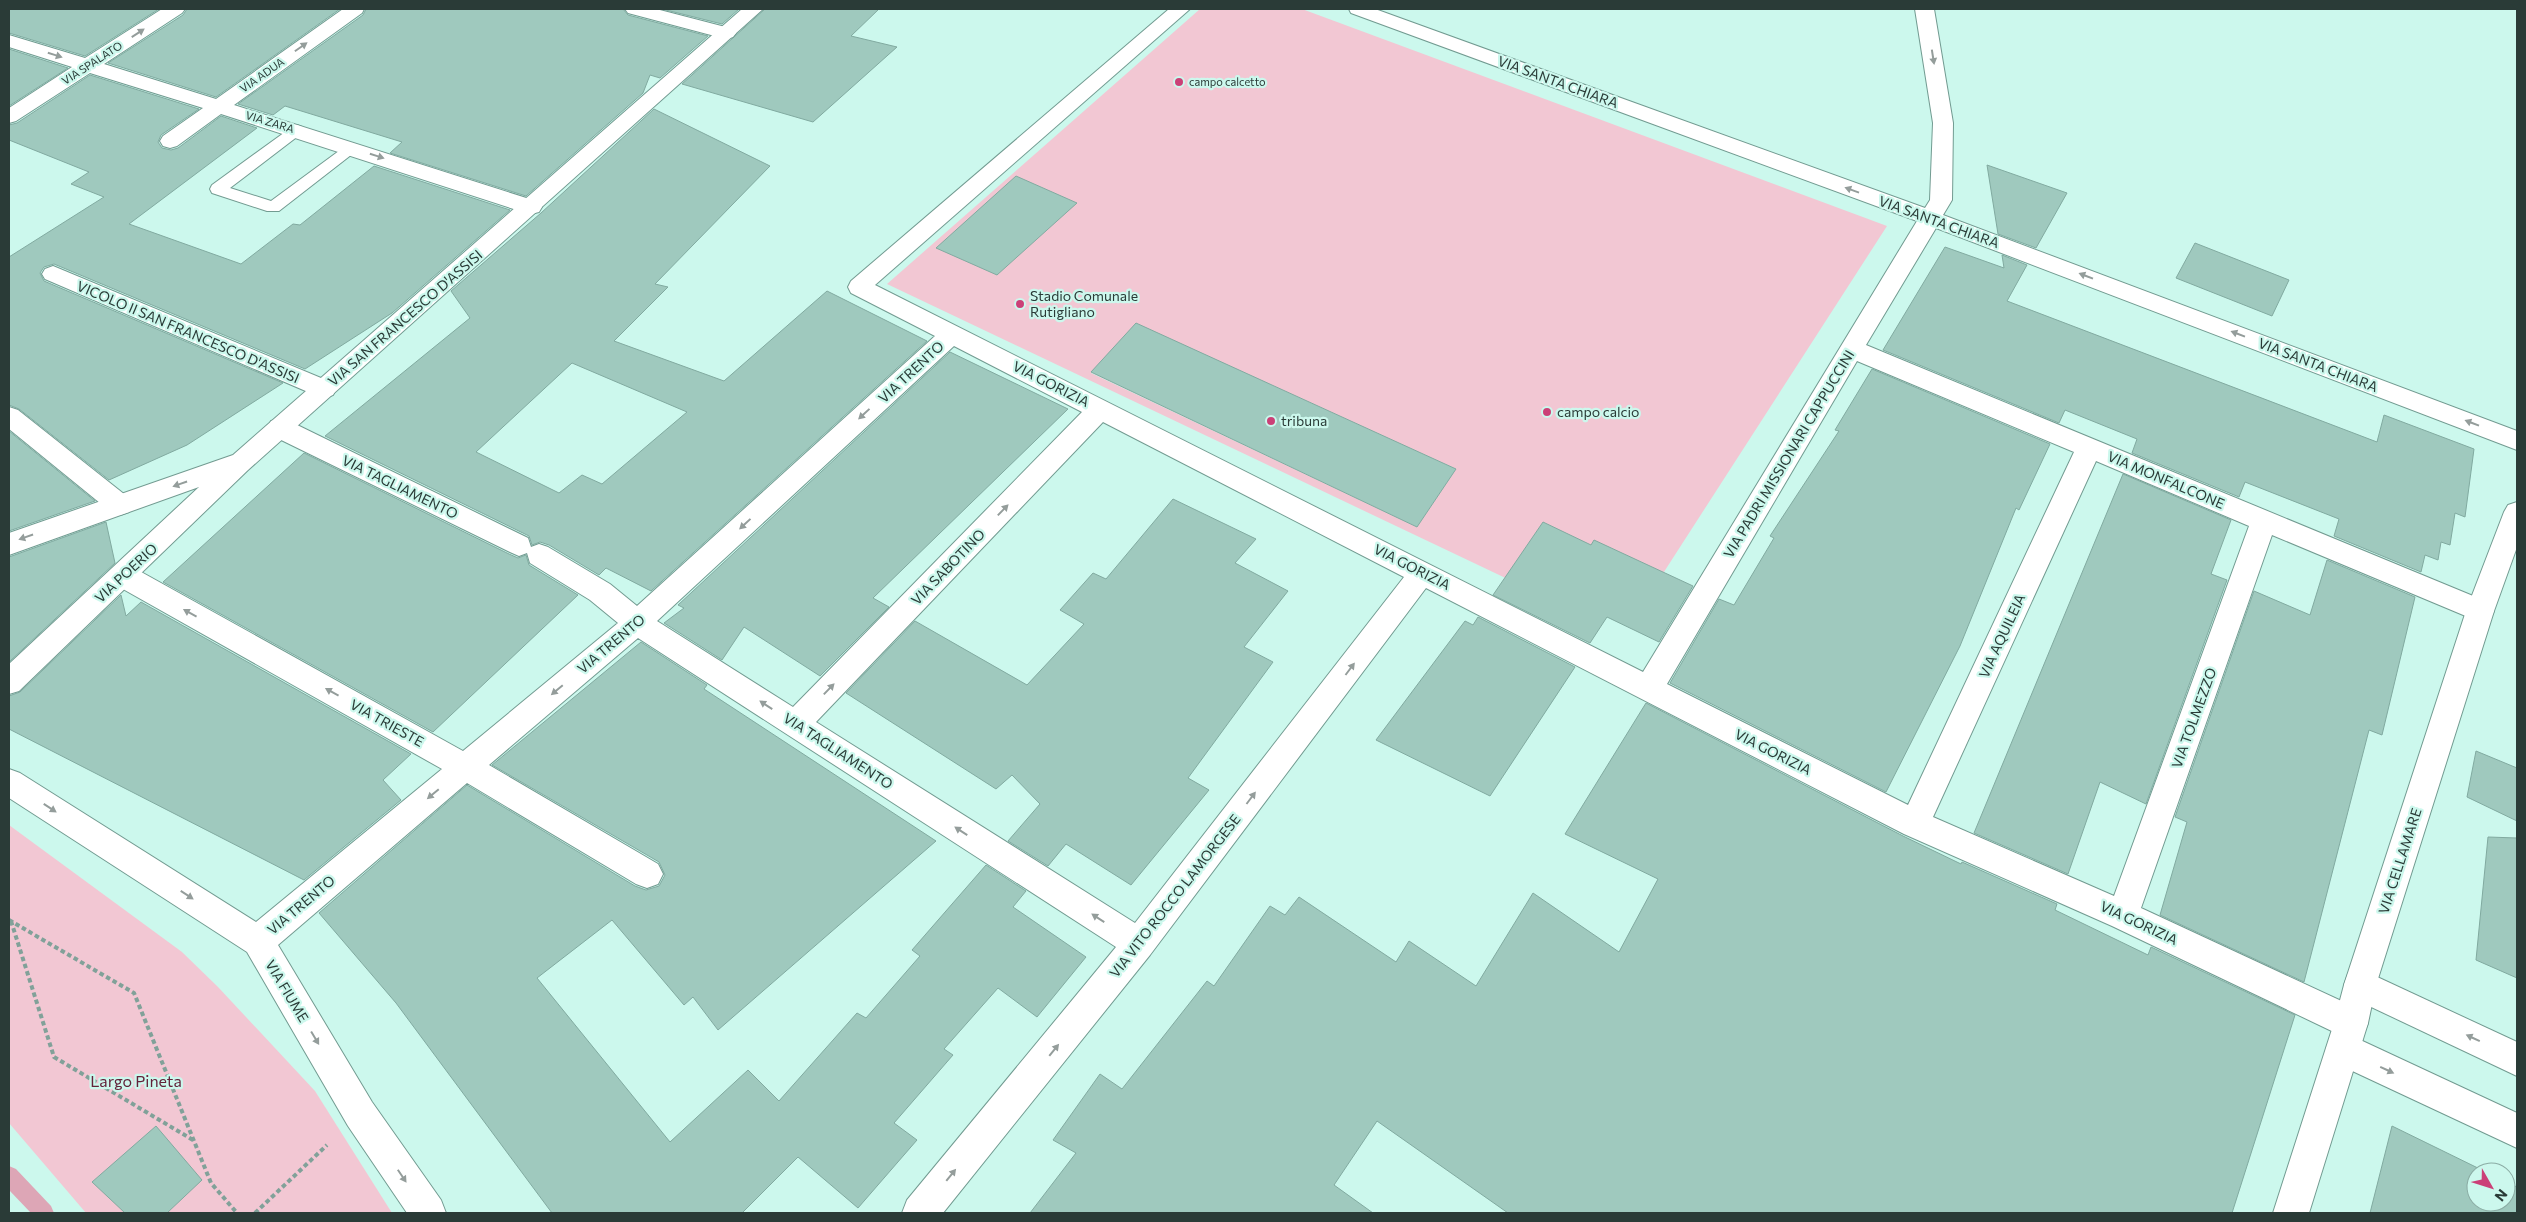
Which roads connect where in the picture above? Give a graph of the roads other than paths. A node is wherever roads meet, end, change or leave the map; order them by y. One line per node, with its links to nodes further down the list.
1 (175, 9): 10 (street, VIA SPALATO, one-way to 1)
2 (355, 9): 11 (street, VIA ADUA, one-way to 2)
3 (635, 9): 8 (street)
4 (753, 9): 8 (street, VIA SAN FRANCESCO D'ASSISI)
5 (1180, 9): 19 (street, VIA GORIZIA)
6 (1358, 9): 17 (street, VIA SANTA CHIARA, one-way to 6)
7 (1925, 9): 17 (street, VIA PADRI MISSIONARI CAPPUCCINI, one-way to 17)
8 (726, 33): 16 (street, VIA SAN FRANCESCO D'ASSISI)
9 (9, 41): 10 (street, VIA ZARA, one-way to 10)
10 (88, 65): 11 (street, VIA ZARA); 12 (street, VIA SPALATO)
11 (218, 106): 13 (street, VIA ZARA); 14 (street, VIA ADUA)
12 (9, 117)
13 (297, 130): 15 (street, VIA ZARA); 15 (lane)
14 (170, 141)
15 (352, 148): 16 (street, VIA ZARA, one-way to 16)
16 (531, 207): 21 (street, VIA SAN FRANCESCO D'ASSISI)
17 (1930, 219): 20 (street, VIA PADRI MISSIONARI CAPPUCCINI); 25 (street, VIA SANTA CHIARA, one-way to 17)
18 (52, 274): 21 (street, VICOLO II SAN FRANCESCO D'ASSISI)
19 (952, 334): 22 (street, VIA GORIZIA); 35 (street, VIA TRENTO, one-way to 35)
20 (1852, 349): 26 (street, VIA MONFALCONE); 37 (street, VIA PADRI MISSIONARI CAPPUCCINI)
21 (324, 389): 24 (street, VIA SAN FRANCESCO D'ASSISI)
22 (1100, 409): 32 (street, VIA GORIZIA); 38 (street, VIA SABOTINO, one-way to 22)
23 (9, 416): 28 (street)
24 (280, 428): 27 (street, VIA SAN FRANCESCO D'ASSISI); 35 (street, VIA TAGLIAMENTO)
25 (2517, 440)
26 (2089, 448): 30 (street, VIA MONFALCONE); 41 (street, VIA AQUILEIA)
27 (242, 462): 28 (street, VIA SAN FRANCESCO D'ASSISI, one-way to 28); 33 (street, VIA POERIO)
28 (120, 505): 31 (street, VIA SAN FRANCESCO D'ASSISI, one-way to 31)
29 (2517, 512): 34 (street, VIA CELLAMARE)
30 (2264, 521): 34 (street, VIA MONFALCONE); 43 (street, VIA TOLMEZZO)
31 (9, 544)
32 (1422, 573): 37 (street, VIA GORIZIA); 45 (street, VIA VITO ROCCO LAMORGESE, one-way to 32)
33 (124, 576): 36 (street, VIA POERIO); 39 (street, VIA TRIESTE, one-way to 33)
34 (2480, 611): 46 (street, VIA CELLAMARE)
35 (637, 623): 38 (street, VIA TAGLIAMENTO, one-way to 35); 39 (street, VIA TRENTO, one-way to 39)
36 (9, 682)
37 (1649, 688): 41 (street, VIA GORIZIA)
38 (795, 724): 45 (street, VIA TAGLIAMENTO, one-way to 38)
39 (466, 767): 42 (street, VIA TRIESTE); 44 (street, VIA TRENTO, one-way to 44)
40 (9, 782): 44 (street, VIA FIUME, one-way to 44)
41 (1916, 824): 43 (street, VIA GORIZIA)
42 (647, 874)
43 (2124, 915): 47 (street, VIA GORIZIA)
44 (258, 941): 50 (street, VIA FIUME, one-way to 50)
45 (1139, 944): 51 (street, VIA VITO ROCCO LAMORGESE, one-way to 45)
46 (2360, 985): 47 (street, VIA CELLAMARE); 48 (street, one-way to 46)
47 (2347, 1036): 49 (street, VIA GORIZIA, one-way to 49); 52 (street, VIA CELLAMARE)
48 (2517, 1059)
49 (2517, 1131)
50 (428, 1213)
51 (920, 1213)
52 (2291, 1213)

